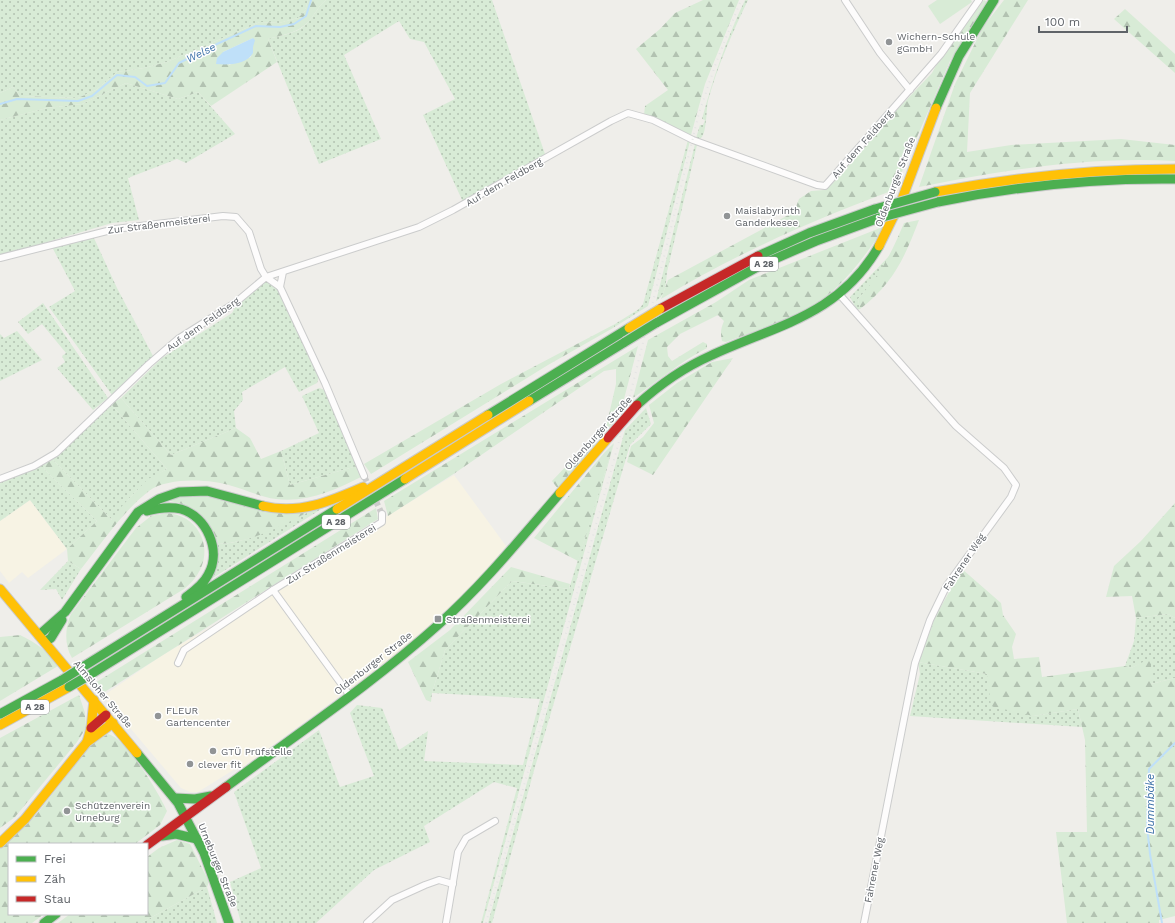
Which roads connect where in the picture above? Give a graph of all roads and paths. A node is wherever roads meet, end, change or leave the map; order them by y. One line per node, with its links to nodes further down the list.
1 (845, 0): 4 (street)
2 (980, 0): 4 (street, Auf dem Feldberg)
3 (994, 0): 11 (main road, Oldenburger Straße)
4 (910, 90): 8 (street, Auf dem Feldberg)
5 (1175, 169): 14 (main road, A 28, bridge)
6 (1175, 179): 27 (main road, A 28, bridge)
7 (0, 258): 9 (street, Zur Straßenmeisterei)
8 (283, 272): 9 (street, Auf dem Feldberg); 10 (street)
9 (266, 277): 10 (street, Zur Straßenmeisterei); 13 (street, Auf dem Feldberg)
10 (280, 287): 12 (street, Zur Straßenmeisterei)
11 (839, 294): 22 (main road, Oldenburger Straße, bridge); 46 (street, Fahrener Weg)
12 (364, 476)
13 (0, 479)
14 (383, 481): 16 (main road); 19 (main road, A 28)
15 (382, 514): 18 (street, Zur Straßenmeisterei)
16 (129, 522): 19 (main road); 20 (main road)
17 (0, 589): 20 (main road, Almsloher Straße)
18 (273, 590): 21 (street, Zur Straßenmeisterei); 22 (street)
19 (152, 626): 24 (main road, A 28, bridge)
20 (42, 639): 23 (main road, Almsloher Straße)
21 (178, 663)
22 (350, 696): 30 (main road, Oldenburger Straße)
23 (94, 700): 25 (main road, Almsloher Straße); 28 (main road)
24 (0, 714)
25 (106, 715): 26 (main road, Almsloher Straße); 28 (main road)
26 (112, 723): 29 (main road); 31 (main road, Almsloher Straße)
27 (0, 725)
28 (92, 728): 29 (main road)
29 (87, 742): 34 (main road)
30 (216, 794): 31 (main road); 32 (main road, Oldenburger Straße)
31 (175, 798): 32 (main road, Almsloher Straße)
32 (186, 816): 36 (main road, Oldenburger Straße); 37 (main road, Urneburger Straße)
33 (495, 822): 40 (street)
34 (14, 830): 35 (main road); 38 (main road)
35 (0, 836)
36 (157, 838): 37 (main road); 39 (main road, Oldenburger Straße)
37 (197, 839): 43 (main road, Urneburger Straße)
38 (0, 843)
39 (148, 844)
40 (454, 884): 44 (street); 45 (street)
41 (55, 915): 42 (main road)
42 (44, 923)
43 (229, 923)
44 (367, 923)
45 (446, 923)
46 (864, 923)

